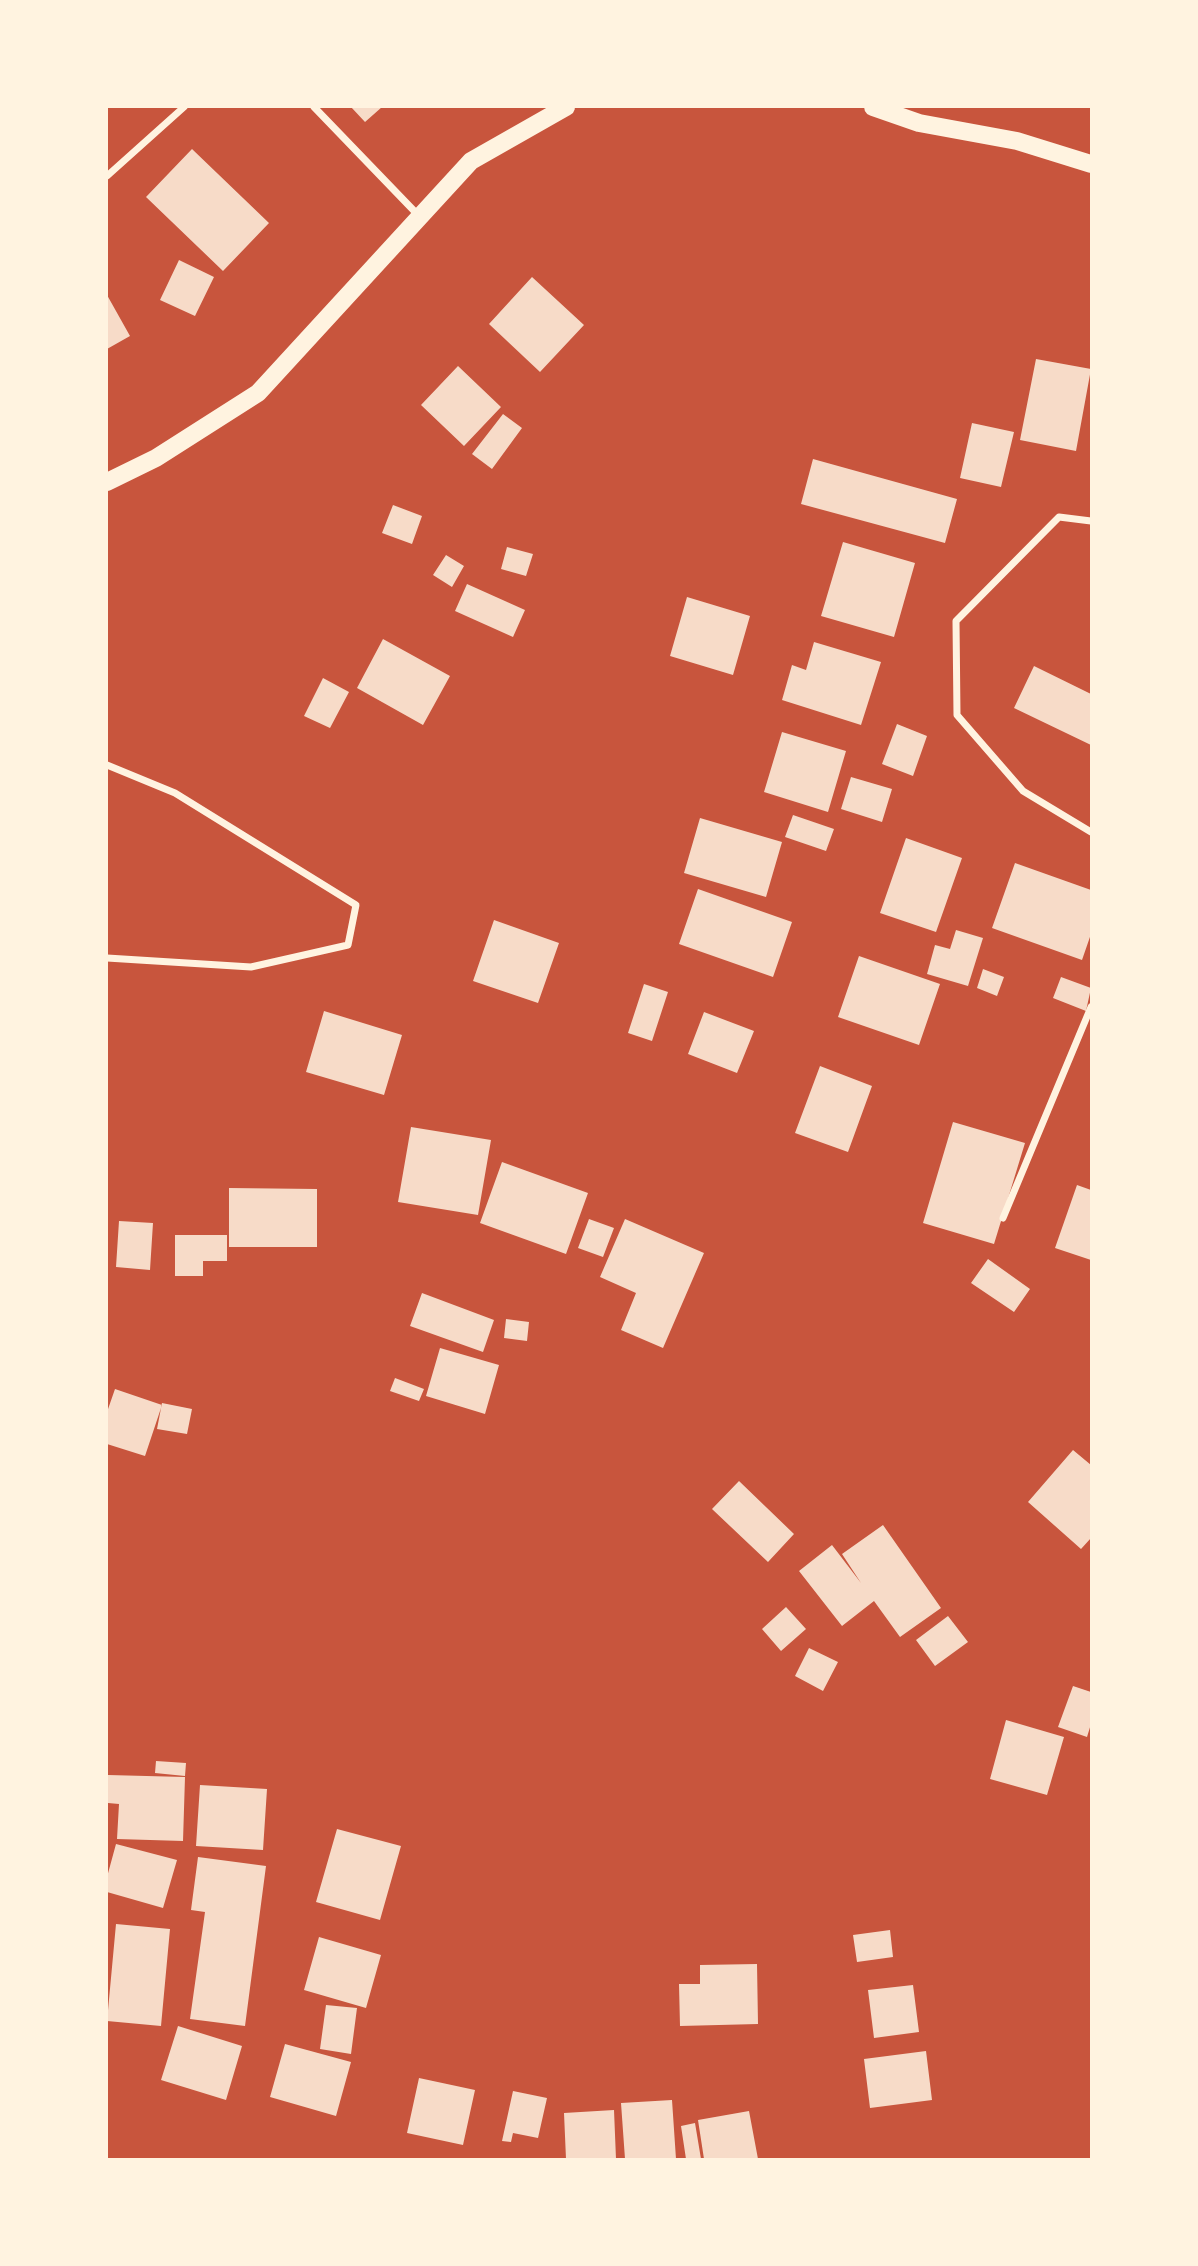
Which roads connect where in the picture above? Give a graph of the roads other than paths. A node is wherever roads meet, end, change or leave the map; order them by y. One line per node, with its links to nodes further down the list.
1 (184, 107): 6 (street)
2 (314, 107): 7 (street)
3 (566, 107): 7 (main road)
4 (873, 107): 5 (main road)
5 (1091, 164)
6 (107, 176)
7 (420, 217): 8 (main road)
8 (107, 482)
9 (1091, 521): 11 (street)
10 (107, 765): 12 (street)
11 (1091, 832)
12 (107, 958)
13 (1091, 1007): 14 (street)
14 (1003, 1218)

